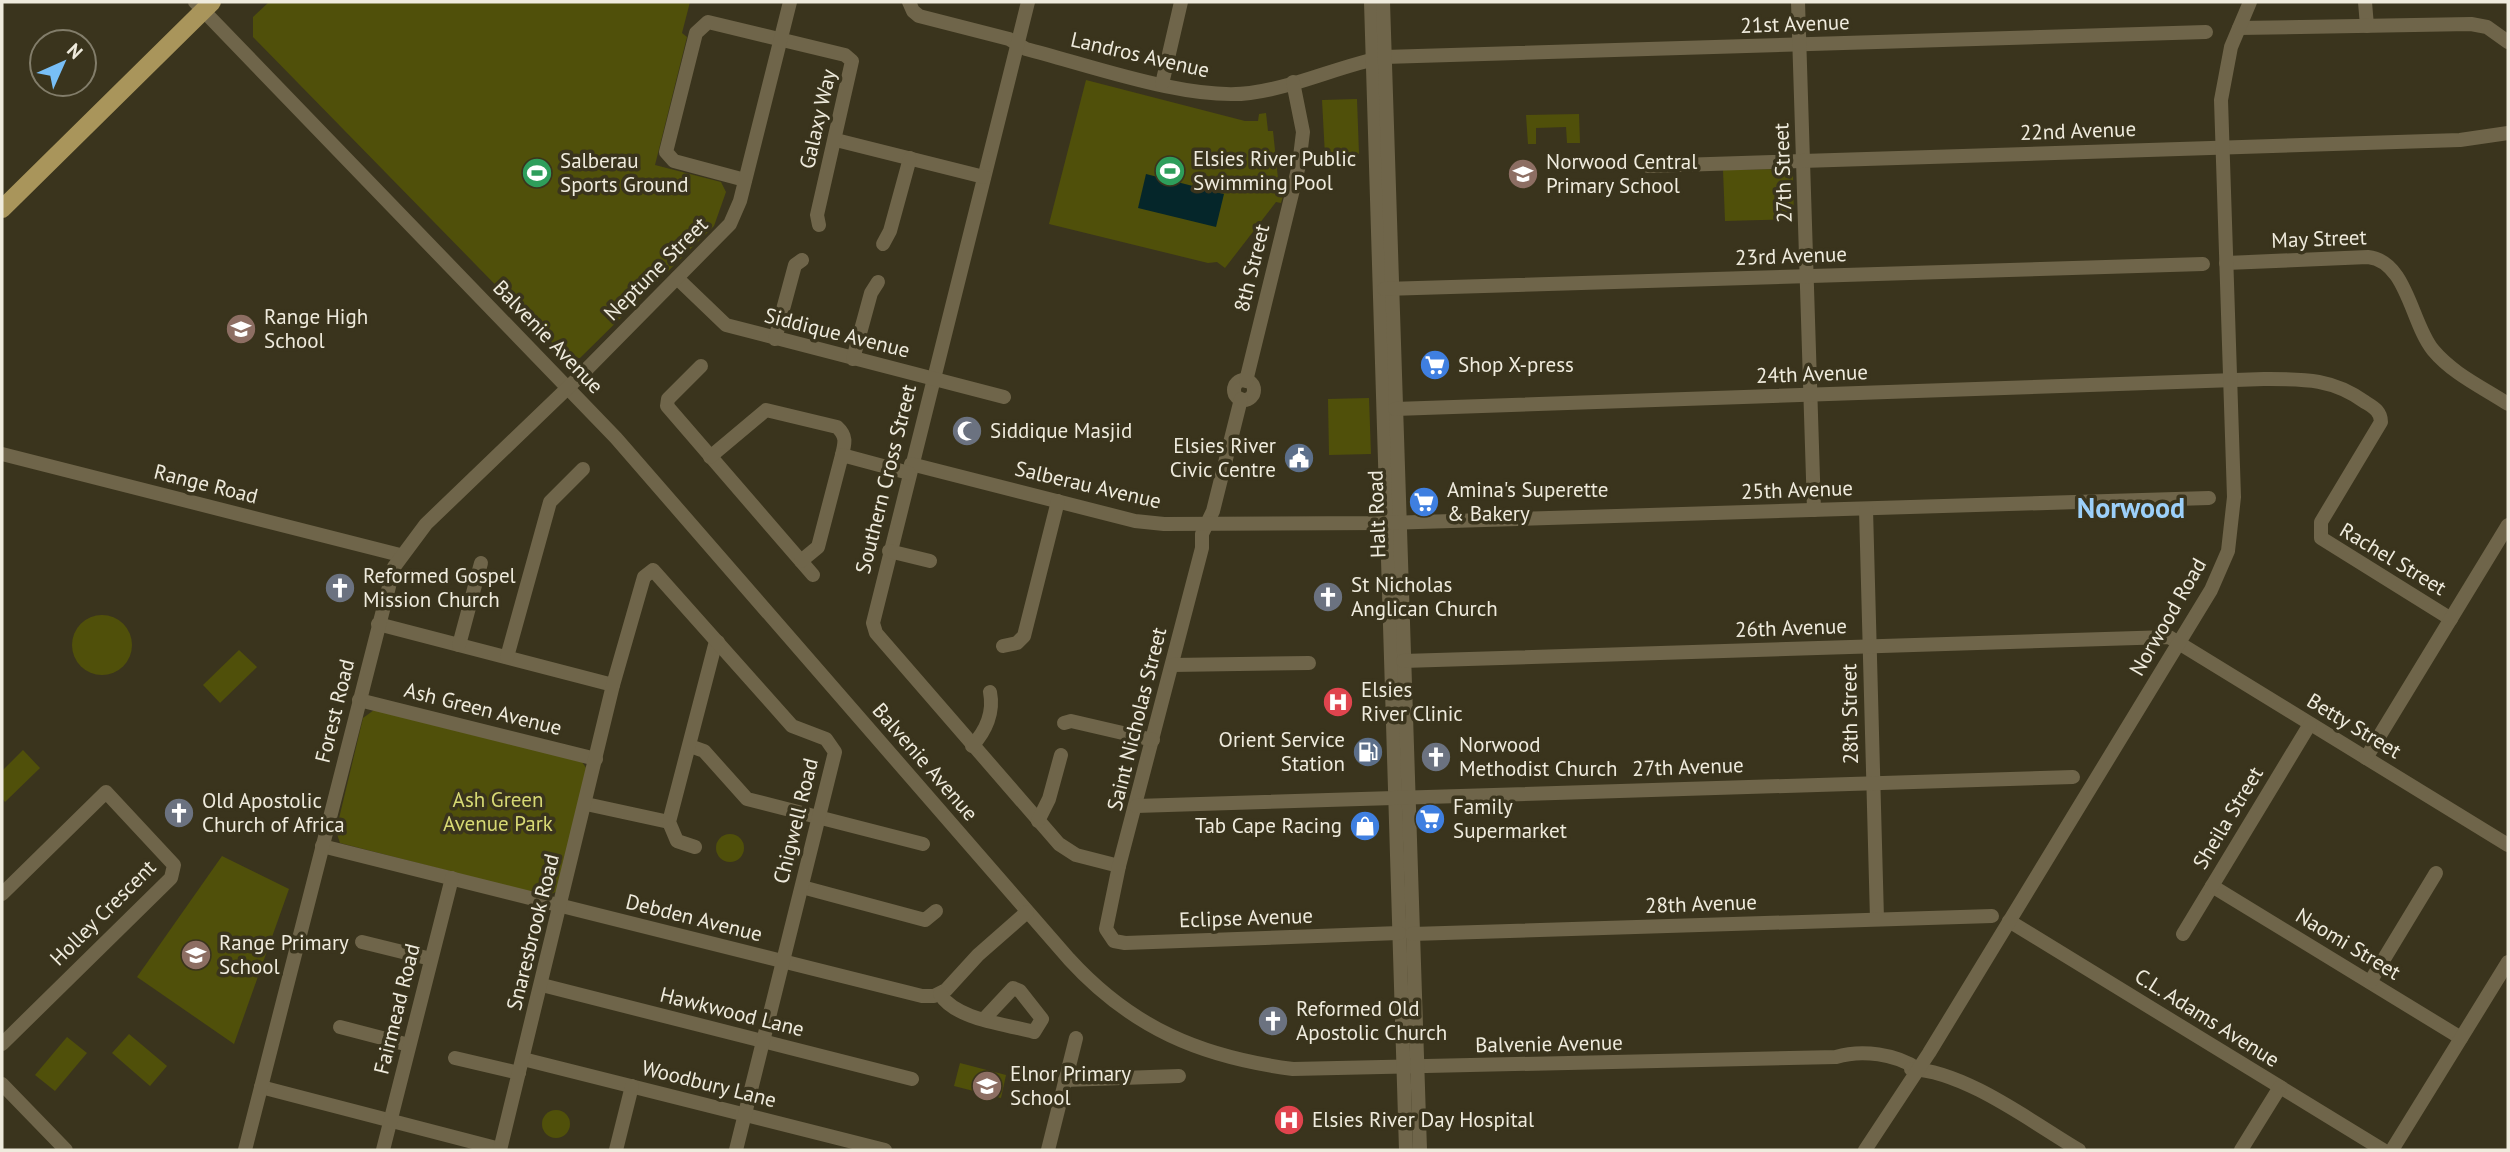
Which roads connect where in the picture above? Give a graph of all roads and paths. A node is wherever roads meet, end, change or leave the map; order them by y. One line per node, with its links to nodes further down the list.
1 (790, 2): 14 (street, Neptune Street)
2 (909, 2): 16 (street, Landros Avenue)
3 (1028, 2): 16 (street, Southern Cross Street)
4 (1181, 2): 20 (street)
5 (1370, 2): 18 (street, Halt Road)
6 (1383, 2): 18 (street, Halt Road)
7 (1798, 2): 17 (street, 27th Street)
8 (2250, 2): 12 (street, Norwood Road)
9 (2365, 2): 11 (street)
10 (203, 5): 29 (main road); 44 (street, Balvenie Avenue)
11 (2367, 26): 12 (street); 15 (street)
12 (2239, 28): 23 (street, Norwood Road)
13 (2206, 32): 17 (street, 21st Avenue)
14 (780, 40): 22 (street, Galaxy Way); 28 (street, Neptune Street); 28 (street, Galaxy Way)
15 (2508, 42)
16 (1017, 44): 20 (street, Landros Avenue); 27 (street, Southern Cross Street)
17 (1800, 45): 18 (street, 21st Avenue); 25 (street, 27th Street)
18 (1378, 58): 19 (street, Landros Avenue); 38 (street, Halt Road)
19 (1293, 82): 20 (street, Landros Avenue); 59 (street, 8th Street)
20 (1162, 84)
21 (2508, 134): 23 (street, 22nd Avenue)
22 (836, 140): 24 (street); 30 (street, Galaxy Way)
23 (2223, 146): 25 (street, 22nd Avenue); 33 (street, Norwood Road)
24 (910, 158): 27 (street); 31 (street)
25 (1804, 161): 26 (street, 22nd Avenue); 35 (street, 27th Street)
26 (1648, 166)
27 (984, 177): 42 (street, Southern Cross Street)
28 (745, 180): 36 (street, Neptune Street)
29 (2, 209)
30 (819, 225)
31 (883, 244)
32 (802, 260): 39 (street)
33 (2226, 263): 43 (street, Norwood Road); 47 (street, May Street)
34 (2203, 264): 35 (street, 23rd Avenue)
35 (1807, 276): 38 (street, 23rd Avenue); 45 (street, 27th Street)
36 (677, 278): 39 (street, Siddique Avenue); 44 (street, Neptune Street)
37 (878, 282): 40 (street)
38 (1385, 289): 48 (street, Halt Road); 58 (street, Halt Road)
39 (775, 339): 40 (street, Siddique Avenue)
40 (853, 359): 42 (street, Siddique Avenue)
41 (701, 366): 51 (street)
42 (932, 379): 46 (street, Siddique Avenue); 53 (street, Southern Cross Street)
43 (2230, 380): 45 (street, 24th Avenue); 68 (street, Rachel Street); 71 (street, Norwood Road)
44 (567, 387): 62 (street, Forest Road); 110 (street, Balvenie Avenue)
45 (1811, 395): 48 (street, 24th Avenue); 57 (street, 27th Street)
46 (1004, 397)
47 (2508, 404)
48 (1395, 409): 58 (street, Halt Road)
49 (2, 454): 62 (street, Range Road)
50 (842, 455): 51 (street); 53 (street, Salberau Avenue); 63 (street)
51 (710, 457): 63 (street)
52 (583, 469): 75 (street)
53 (910, 469): 55 (street, Salberau Avenue); 61 (street, Southern Cross Street)
54 (2209, 498): 56 (street, 25th Avenue)
55 (1058, 501): 59 (street, Salberau Avenue); 73 (street)
56 (1866, 509): 57 (street, 25th Avenue); 74 (street, 28th Street)
57 (1814, 510): 58 (street, 25th Avenue)
58 (1392, 523): 59 (street, Salberau Avenue); 76 (street, Halt Road); 92 (street, Halt Road)
59 (1206, 524): 78 (street, Saint Nicholas Street)
60 (2508, 525): 68 (street)
61 (889, 551): 64 (street); 86 (street, Southern Cross Street)
62 (400, 555): 69 (street, Forest Road)
63 (801, 561): 67 (street)
64 (930, 561)
65 (481, 563): 72 (street)
66 (657, 572): 70 (street, Chigwell Road); 79 (street, Snaresbrook Road)
67 (813, 575)
68 (2451, 619): 88 (street)
69 (378, 624): 72 (street); 81 (street, Forest Road)
70 (718, 642): 85 (street); 95 (street, Chigwell Road)
71 (2178, 643): 74 (street, 26th Avenue); 83 (street, Betty Street); 113 (street, Norwood Road)
72 (459, 645): 75 (street)
73 (1003, 646)
74 (1870, 646): 76 (street, 26th Avenue); 91 (street, 28th Street)
75 (507, 657): 79 (street)
76 (1403, 661): 92 (street, Halt Road)
77 (1309, 663): 78 (street)
78 (1172, 665): 84 (street, Saint Nicholas Street)
79 (613, 685): 89 (street, Snaresbrook Road)
80 (990, 692): 86 (street)
81 (359, 700): 89 (street, Ash Green Avenue); 100 (street, Forest Road)
82 (1064, 723): 84 (street)
83 (2310, 724): 88 (street, Betty Street); 105 (street, Sheila Street)
84 (1153, 740): 94 (street, Saint Nicholas Street)
85 (690, 746): 95 (street); 97 (street)
86 (972, 746): 96 (street, Southern Cross Street)
87 (1061, 755): 96 (street)
88 (2366, 758): 99 (street, Betty Street)
89 (596, 759): 93 (street, Snaresbrook Road)
90 (2073, 777): 91 (street, 27th Avenue)
91 (1873, 782): 92 (street, 27th Avenue); 112 (street, 28th Street)
92 (1401, 798): 94 (street, 27th Avenue); 115 (street, Halt Road)
93 (586, 804): 97 (street); 108 (street, Snaresbrook Road)
94 (1136, 806): 102 (street, Saint Nicholas Street)
95 (819, 816): 98 (street); 106 (street, Chigwell Road)
96 (1038, 821): 102 (street, Southern Cross Street)
97 (669, 822): 101 (street)
98 (923, 844)
99 (2508, 845)
100 (322, 846): 104 (street, Debden Avenue); 140 (street, Forest Road)
101 (695, 847)
102 (1119, 866): 114 (street, Saint Nicholas Street)
103 (2436, 873): 121 (street)
104 (452, 878): 108 (street, Debden Avenue); 118 (street, Fairmead Road)
105 (2212, 886): 116 (street, Sheila Street); 121 (street, Naomi Street)
106 (802, 887): 109 (street); 119 (street, Chigwell Road)
107 (2, 894): 129 (street, Holley Crescent)
108 (562, 906): 119 (street, Debden Avenue); 122 (street, Snaresbrook Road)
109 (936, 911)
110 (1027, 912): 123 (street); 133 (street, Balvenie Avenue)
111 (1992, 916): 112 (street, 28th Avenue)
112 (1877, 919): 115 (street, 28th Avenue)
113 (2009, 921): 134 (street, Norwood Road); 141 (street, C.L. Adams Avenue)
114 (1105, 924): 115 (street, Eclipse Avenue)
115 (1406, 933): 133 (street, Halt Road)
116 (2183, 934)
117 (362, 942): 118 (street)
118 (431, 959): 130 (street, Fairmead Road)
119 (783, 962): 123 (street, Debden Avenue); 128 (street, Chigwell Road)
120 (2508, 962): 127 (street)
121 (2370, 982): 127 (street, Naomi Street)
122 (542, 985): 128 (street, Hawkwood Lane); 132 (street, Snaresbrook Road)
123 (940, 994): 124 (street)
124 (985, 1018)
125 (340, 1027): 130 (street)
126 (1076, 1038): 137 (street)
127 (2462, 1038): 158 (street)
128 (763, 1042): 136 (street, Hawkwood Lane); 142 (street, Chigwell Road)
129 (2, 1044)
130 (409, 1045): 143 (street, Fairmead Road)
131 (455, 1058): 132 (street, Woodbury Lane)
132 (521, 1066): 139 (street, Woodbury Lane); 147 (street, Snaresbrook Road)
133 (1411, 1068): 134 (street, Balvenie Avenue); 152 (street, Halt Road); 153 (street, Halt Road)
134 (1919, 1069): 154 (street, Norwood Road); 155 (street, Balvenie Avenue)
135 (1179, 1076): 137 (street)
136 (912, 1079)
137 (1065, 1080): 151 (street)
138 (2, 1084): 144 (street)
139 (632, 1086): 142 (street, Woodbury Lane); 148 (street)
140 (261, 1087): 143 (street); 145 (street, Forest Road)
141 (2280, 1087): 156 (street); 157 (street, C.L. Adams Avenue)
142 (745, 1115): 149 (street, Chigwell Road); 150 (street, Woodbury Lane)
143 (390, 1121): 146 (street, Fairmead Road); 147 (street)
144 (66, 1150)
145 (245, 1150)
146 (383, 1150)
147 (500, 1150)
148 (616, 1150)
149 (736, 1150)
150 (885, 1150)
151 (1048, 1150)
152 (1406, 1150)
153 (1420, 1150)
154 (1865, 1150)
155 (2079, 1150)
156 (2241, 1150)
157 (2383, 1150)
158 (2392, 1150)

